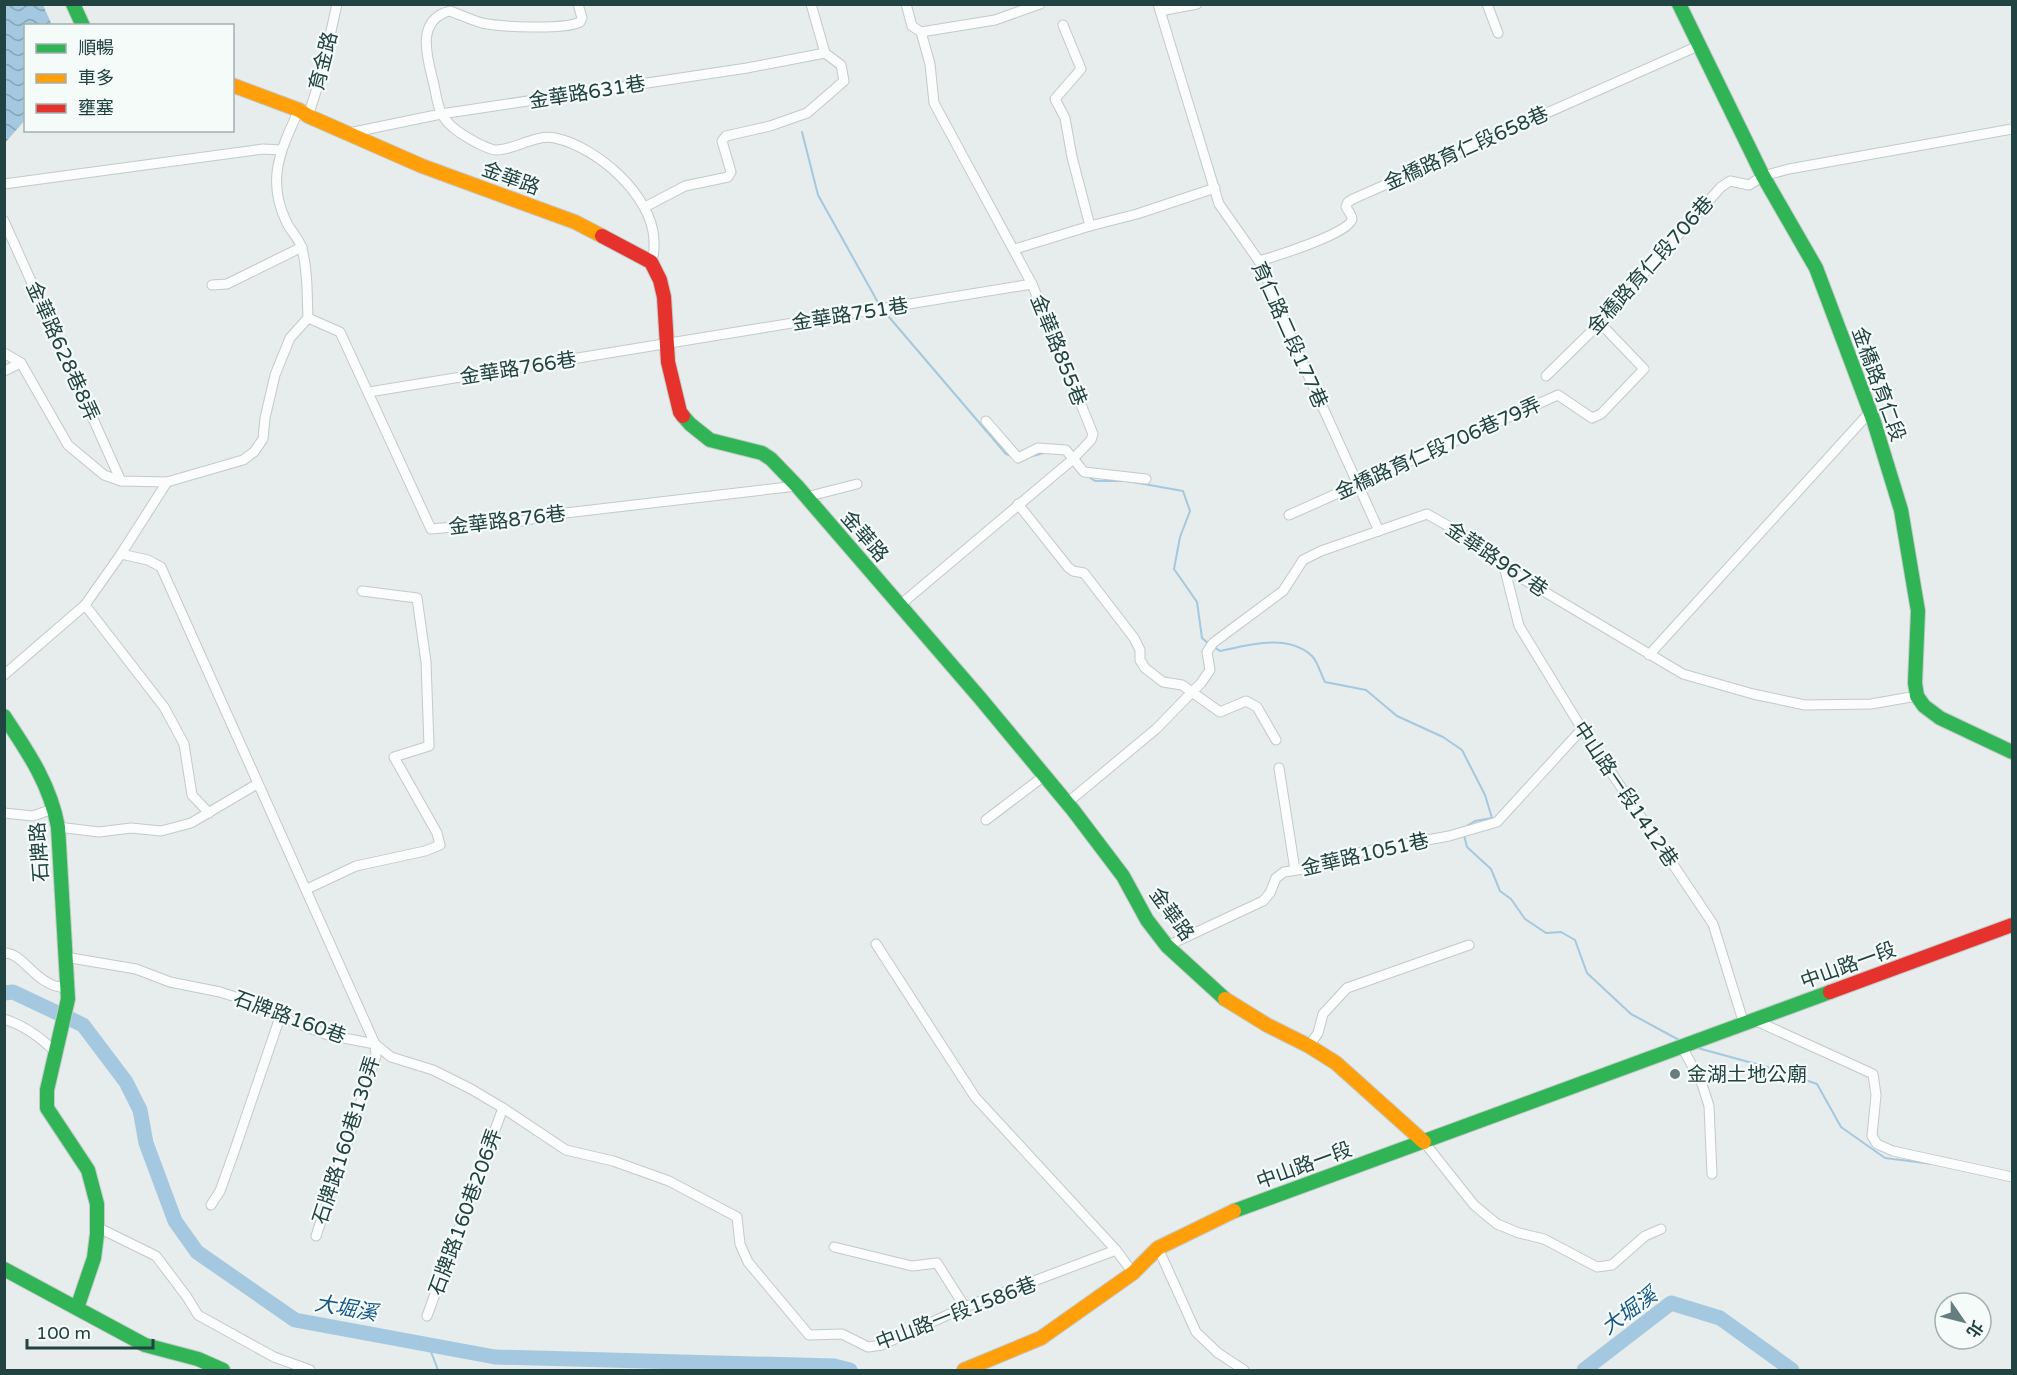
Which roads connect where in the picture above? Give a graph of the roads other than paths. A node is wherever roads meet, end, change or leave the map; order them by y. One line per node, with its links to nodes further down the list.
1 (73, 4): 11 (street)
2 (337, 4): 18 (street, 育金路)
3 (578, 4): 19 (street)
4 (811, 4): 16 (street)
5 (906, 4): 13 (street, 金華路855巷)
6 (1040, 4): 13 (street)
7 (1197, 4): 10 (street)
8 (1487, 4): 14 (street)
9 (1679, 4): 15 (street, 金橋路育仁段)
10 (1159, 8): 25 (street, 育仁路二段177巷)
11 (82, 24)
12 (1063, 25): 28 (street)
13 (921, 32): 30 (street, 金華路855巷)
14 (1498, 33)
15 (1698, 46): 23 (street, 金橋路育仁段); 31 (street, 金橋路育仁段658巷)
16 (825, 53): 19 (street, 金華路631巷); 26 (street)
17 (234, 86): 18 (street, 金華路)
18 (303, 113): 21 (street, 金華路); 22 (street, 育金路)
19 (441, 114): 21 (street, 金華路631巷); 26 (street)
20 (2013, 129): 23 (street, 金橋路育仁段706巷)
21 (349, 133): 32 (street, 金華路)
22 (281, 150): 24 (street); 29 (street, 育金路)
23 (1763, 176): 36 (street, 金橋路育仁段706巷); 43 (street, 金橋路育仁段)
24 (4, 184)
25 (1215, 188): 28 (street); 31 (street, 育仁路二段177巷)
26 (645, 207): 32 (street)
27 (4, 220): 47 (street, 金華路628巷8弄)
28 (1090, 226): 30 (street)
29 (302, 247): 34 (street); 35 (street)
30 (1015, 249): 33 (street, 金華路855巷)
31 (1259, 261): 50 (street, 育仁路二段177巷)
32 (651, 262): 37 (street, 金華路)
33 (1032, 284): 37 (street, 金華路751巷); 45 (street, 金華路855巷)
34 (212, 285)
35 (308, 318): 42 (street, 金華路876巷); 48 (street)
36 (1600, 323): 41 (street, 金橋路育仁段706巷); 50 (street, 金橋路育仁段706巷79弄)
37 (667, 344): 42 (street, 金華路766巷); 51 (street, 金華路)
38 (4, 352): 39 (street)
39 (21, 363): 40 (street); 47 (street)
40 (4, 371)
41 (1546, 376)
42 (369, 392): 51 (street, 金華路876巷)
43 (1870, 412): 60 (street); 63 (street, 金橋路育仁段)
44 (986, 421): 45 (street)
45 (1070, 461): 46 (street); 52 (street, 金華路855巷)
46 (1146, 479)
47 (121, 481): 48 (street)
48 (167, 482): 55 (street)
49 (857, 484): 51 (street)
50 (1357, 484): 53 (street, 金橋路育仁段706巷79弄); 54 (street, 育仁路二段177巷)
51 (801, 492): 59 (street, 金華路)
52 (1018, 504): 59 (street, 金華路855巷); 62 (street)
53 (1289, 515)
54 (1379, 531): 56 (street, 金華路967巷); 62 (street, 金華路967巷)
55 (121, 554): 58 (street); 70 (street)
56 (1504, 566): 60 (street, 金華路967巷); 65 (street, 中山路一段1412巷)
57 (362, 591): 78 (street)
58 (85, 605): 61 (street); 74 (street)
59 (900, 605): 69 (street, 金華路)
60 (1649, 655): 63 (street, 金華路967巷)
61 (4, 675)
62 (1191, 691): 66 (street); 71 (street, 金華路967巷)
63 (1917, 696): 67 (street)
64 (4, 716): 72 (street, 石牌路)
65 (1582, 729): 77 (street, 金華路1051巷); 88 (street, 中山路一段1412巷)
66 (1276, 740)
67 (2013, 752)
68 (1278, 768): 77 (street)
69 (1044, 776): 71 (street, 金華路); 75 (street)
70 (257, 784): 74 (street); 78 (street)
71 (1067, 803): 82 (street, 金華路)
72 (55, 808): 73 (street); 76 (street, 石牌路)
73 (4, 813)
74 (209, 813): 76 (street)
75 (986, 820)
76 (58, 827): 84 (street, 石牌路)
77 (1295, 870): 82 (street, 金華路1051巷)
78 (307, 889): 89 (street)
79 (2013, 925): 88 (street, 中山路一段)
80 (876, 944): 103 (street)
81 (1469, 945): 91 (street)
82 (1167, 946): 91 (street, 金華路)
83 (4, 953): 85 (street)
84 (65, 957): 85 (street, 石牌路); 86 (street, 石牌路160巷)
85 (67, 994): 92 (street, 石牌路)
86 (280, 1017): 89 (street, 石牌路160巷); 97 (street)
87 (4, 1019): 92 (street)
88 (1749, 1022): 90 (street, 中山路一段); 96 (street)
89 (375, 1044): 93 (street, 石牌路160巷); 100 (street, 石牌路160巷130弄)
90 (1688, 1045): 94 (street, 中山路一段); 95 (street)
91 (1309, 1046): 94 (street, 金華路)
92 (56, 1053): 98 (street)
93 (503, 1108): 106 (street, 中山路一段1586巷); 108 (street, 石牌路160巷206弄)
94 (1424, 1142): 99 (street); 102 (street, 中山路一段)
95 (1712, 1174)
96 (2013, 1177)
97 (212, 1205)
98 (97, 1227): 107 (street); 110 (street)
99 (1661, 1229)
100 (315, 1236)
101 (834, 1247): 106 (street)
102 (1158, 1248): 105 (street, 中山路一段); 112 (street)
103 (1116, 1251): 105 (street); 106 (street, 中山路一段1586巷)
104 (4, 1269): 107 (street)
105 (1132, 1273): 111 (street, 中山路一段)
106 (965, 1307)
107 (77, 1308): 109 (street)
108 (427, 1316)
109 (223, 1371)
110 (310, 1371)
111 (964, 1371)
112 (1244, 1371)

